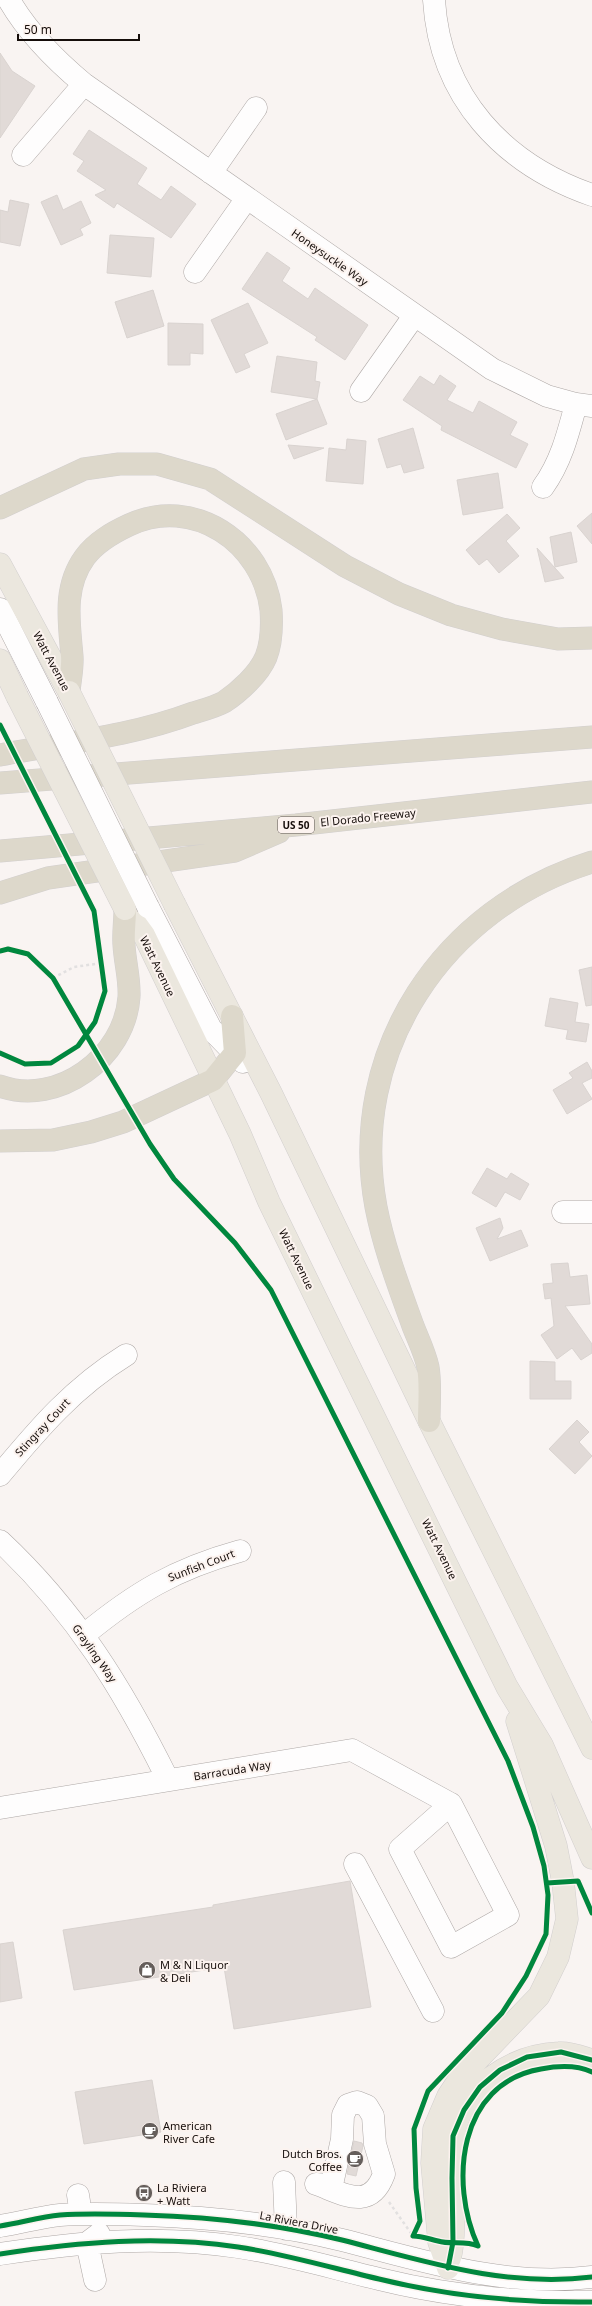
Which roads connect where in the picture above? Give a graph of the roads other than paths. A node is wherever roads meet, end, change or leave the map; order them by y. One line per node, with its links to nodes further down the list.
1 (9, 0): 3 (street, Honeysuckle Way)
2 (434, 0): 7 (street)
3 (84, 84): 5 (street); 6 (street, Honeysuckle Way)
4 (256, 108): 6 (street)
5 (23, 155)
6 (211, 173): 8 (street, Honeysuckle Way)
7 (592, 195)
8 (247, 198): 9 (street); 10 (street, Honeysuckle Way)
9 (195, 272)
10 (414, 316): 11 (street); 12 (street, Honeysuckle Way)
11 (361, 391)
12 (584, 405): 13 (street, Honeysuckle Way)
13 (543, 487)
14 (0, 508): 17 (highway)
15 (0, 564): 19 (main road, Watt Avenue)
16 (0, 609): 30 (street, bridge)
17 (592, 638)
18 (0, 660): 28 (main road, Watt Avenue, bridge)
19 (69, 692): 21 (highway); 29 (main road, Watt Avenue, bridge)
20 (592, 737): 22 (highway)
21 (0, 755)
22 (0, 783)
23 (592, 792): 24 (highway, El Dorado Freeway / US 50)
24 (296, 825): 25 (highway, El Dorado Freeway / US 50); 27 (highway)
25 (0, 851)
26 (592, 862): 39 (highway)
27 (0, 892)
28 (125, 909): 32 (main road, Watt Avenue); 33 (highway)
29 (232, 1016): 31 (highway); 34 (main road, Watt Avenue)
30 (210, 1029): 31 (street); 32 (street)
31 (235, 1053): 32 (highway); 34 (street)
32 (213, 1080): 35 (highway); 44 (main road, Watt Avenue)
33 (0, 1086)
34 (271, 1093): 39 (main road, Watt Avenue)
35 (0, 1141)
36 (563, 1212): 37 (street)
37 (592, 1212)
38 (126, 1355): 40 (street, Stingray Court)
39 (429, 1421): 45 (main road, Watt Avenue)
40 (0, 1475)
41 (0, 1541): 43 (street, Grayling Way)
42 (240, 1551): 43 (street, Sunfish Court)
43 (84, 1635): 46 (street, Grayling Way)
44 (507, 1687): 49 (main road, Watt Avenue); 61 (main road)
45 (592, 1748)
46 (168, 1780): 47 (street, Barracuda Way); 48 (street, Barracuda Way)
47 (452, 1804): 47 (street)
48 (0, 1808)
49 (592, 1858)
50 (355, 1864): 51 (street)
51 (433, 2011)
52 (592, 2060): 61 (main road)
53 (380, 2159): 55 (street); 55 (street); 55 (street)
54 (284, 2182): 58 (street)
55 (331, 2189)
56 (191, 2216): 57 (street, La Riviera Drive); 58 (street, La Riviera Drive); 59 (street)
57 (0, 2226)
58 (286, 2229): 61 (street, La Riviera Drive)
59 (87, 2243): 60 (street); 63 (street); 64 (street)
60 (0, 2254)
61 (448, 2268): 62 (street, La Riviera Drive); 64 (street)
62 (592, 2277)
63 (95, 2280)
64 (448, 2299): 65 (street)
65 (592, 2302)

